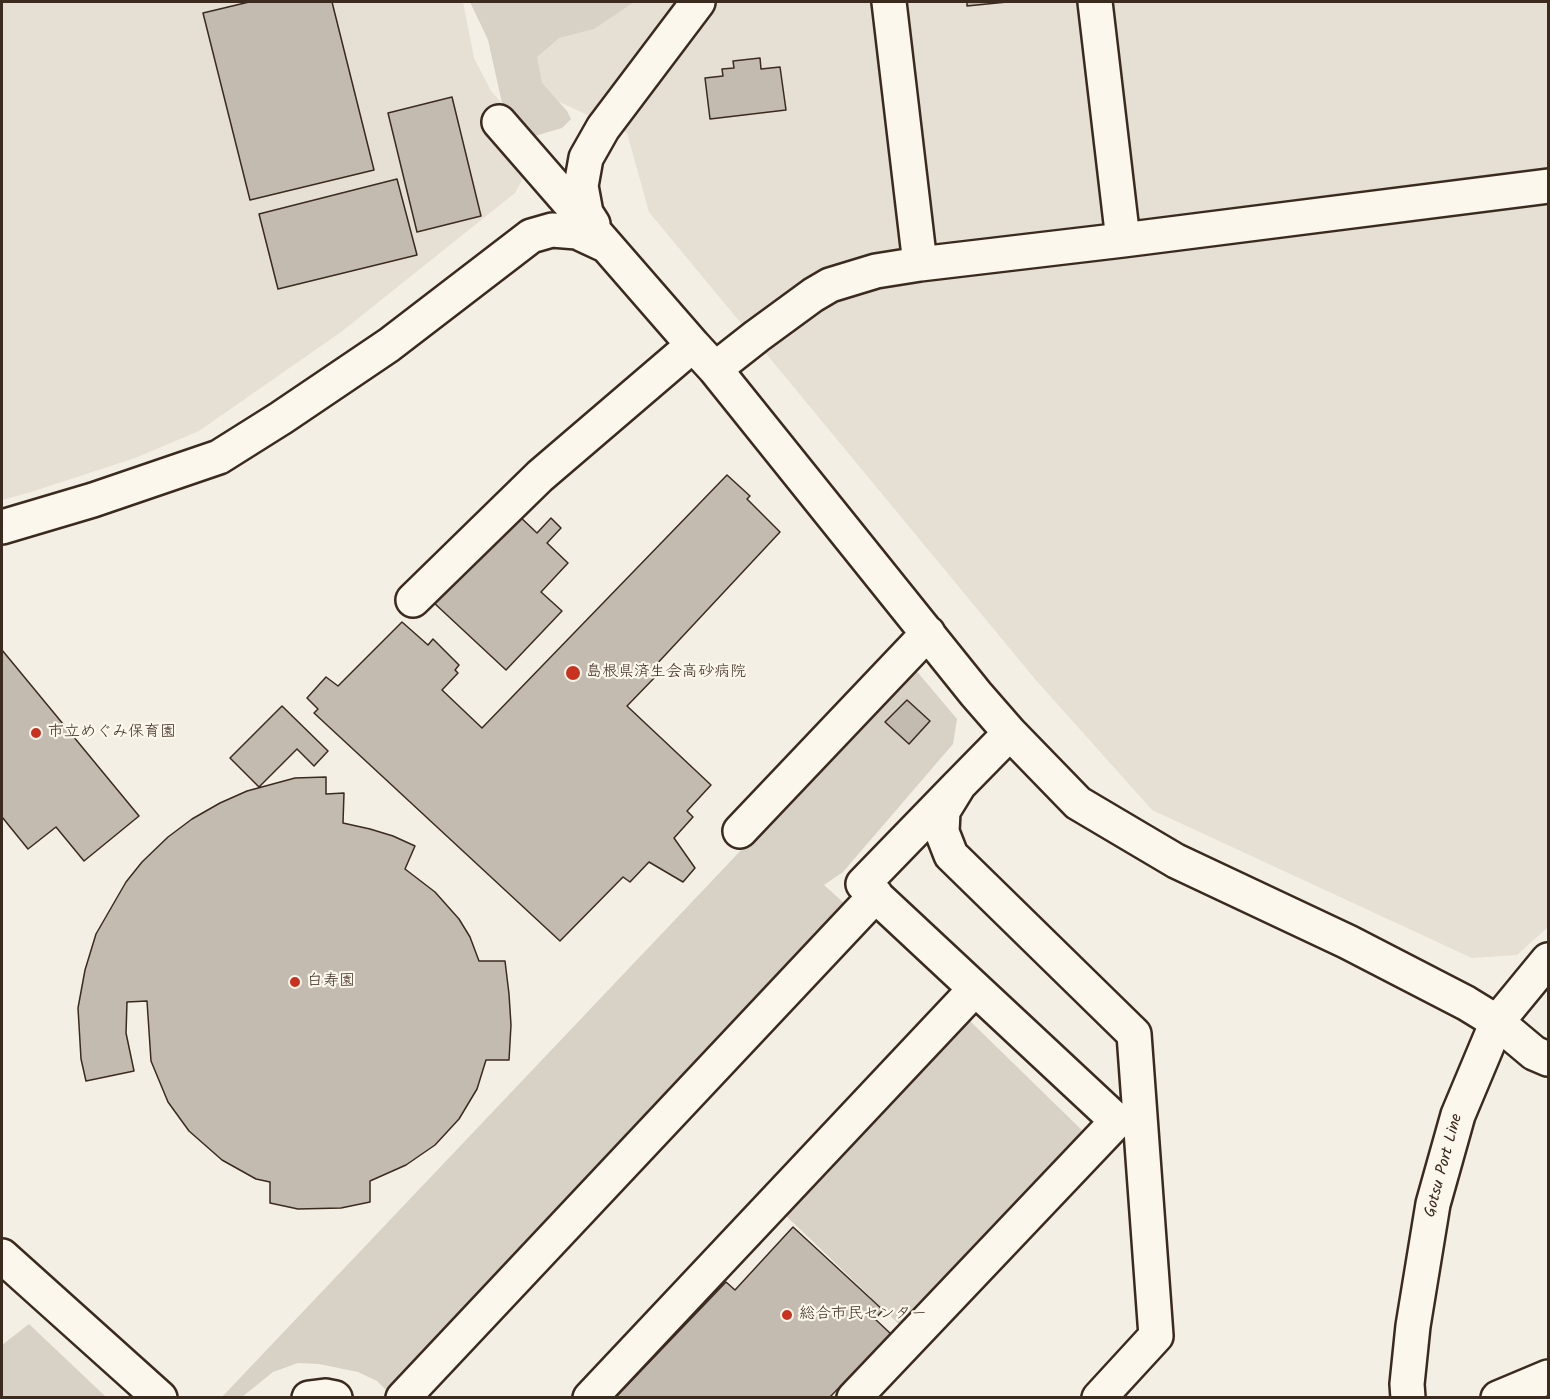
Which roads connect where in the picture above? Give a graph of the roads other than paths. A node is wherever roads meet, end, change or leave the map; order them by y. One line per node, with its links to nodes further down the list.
1 (698, 2): 7 (main road)
2 (889, 2): 8 (main road)
3 (1095, 2): 6 (main road)
4 (499, 122): 7 (main road)
5 (1548, 186): 6 (main road)
6 (1123, 240): 8 (main road)
7 (606, 246): 9 (main road); 11 (main road)
8 (920, 264): 10 (main road)
9 (693, 345): 10 (main road); 12 (main road)
10 (715, 369): 13 (main road)
11 (2, 527)
12 (413, 600)
13 (928, 633): 14 (main road); 16 (main road)
14 (1010, 733): 15 (main road); 20 (main road)
15 (959, 785): 17 (main road); 30 (main road)
16 (740, 831)
17 (876, 895): 19 (main road); 27 (main road)
18 (1548, 960): 20 (main road, Gotsu Port Line)
19 (975, 989): 28 (main road); 29 (main road)
20 (1497, 1022): 21 (main road); 31 (main road, Gotsu Port Line)
21 (1548, 1059)
22 (2, 1256): 24 (main road)
23 (1548, 1377): 32 (main road)
24 (160, 1398)
25 (309, 1398): 26 (main road)
26 (335, 1398)
27 (403, 1398)
28 (590, 1398)
29 (854, 1398)
30 (1099, 1398)
31 (1408, 1398)
32 (1498, 1398)

